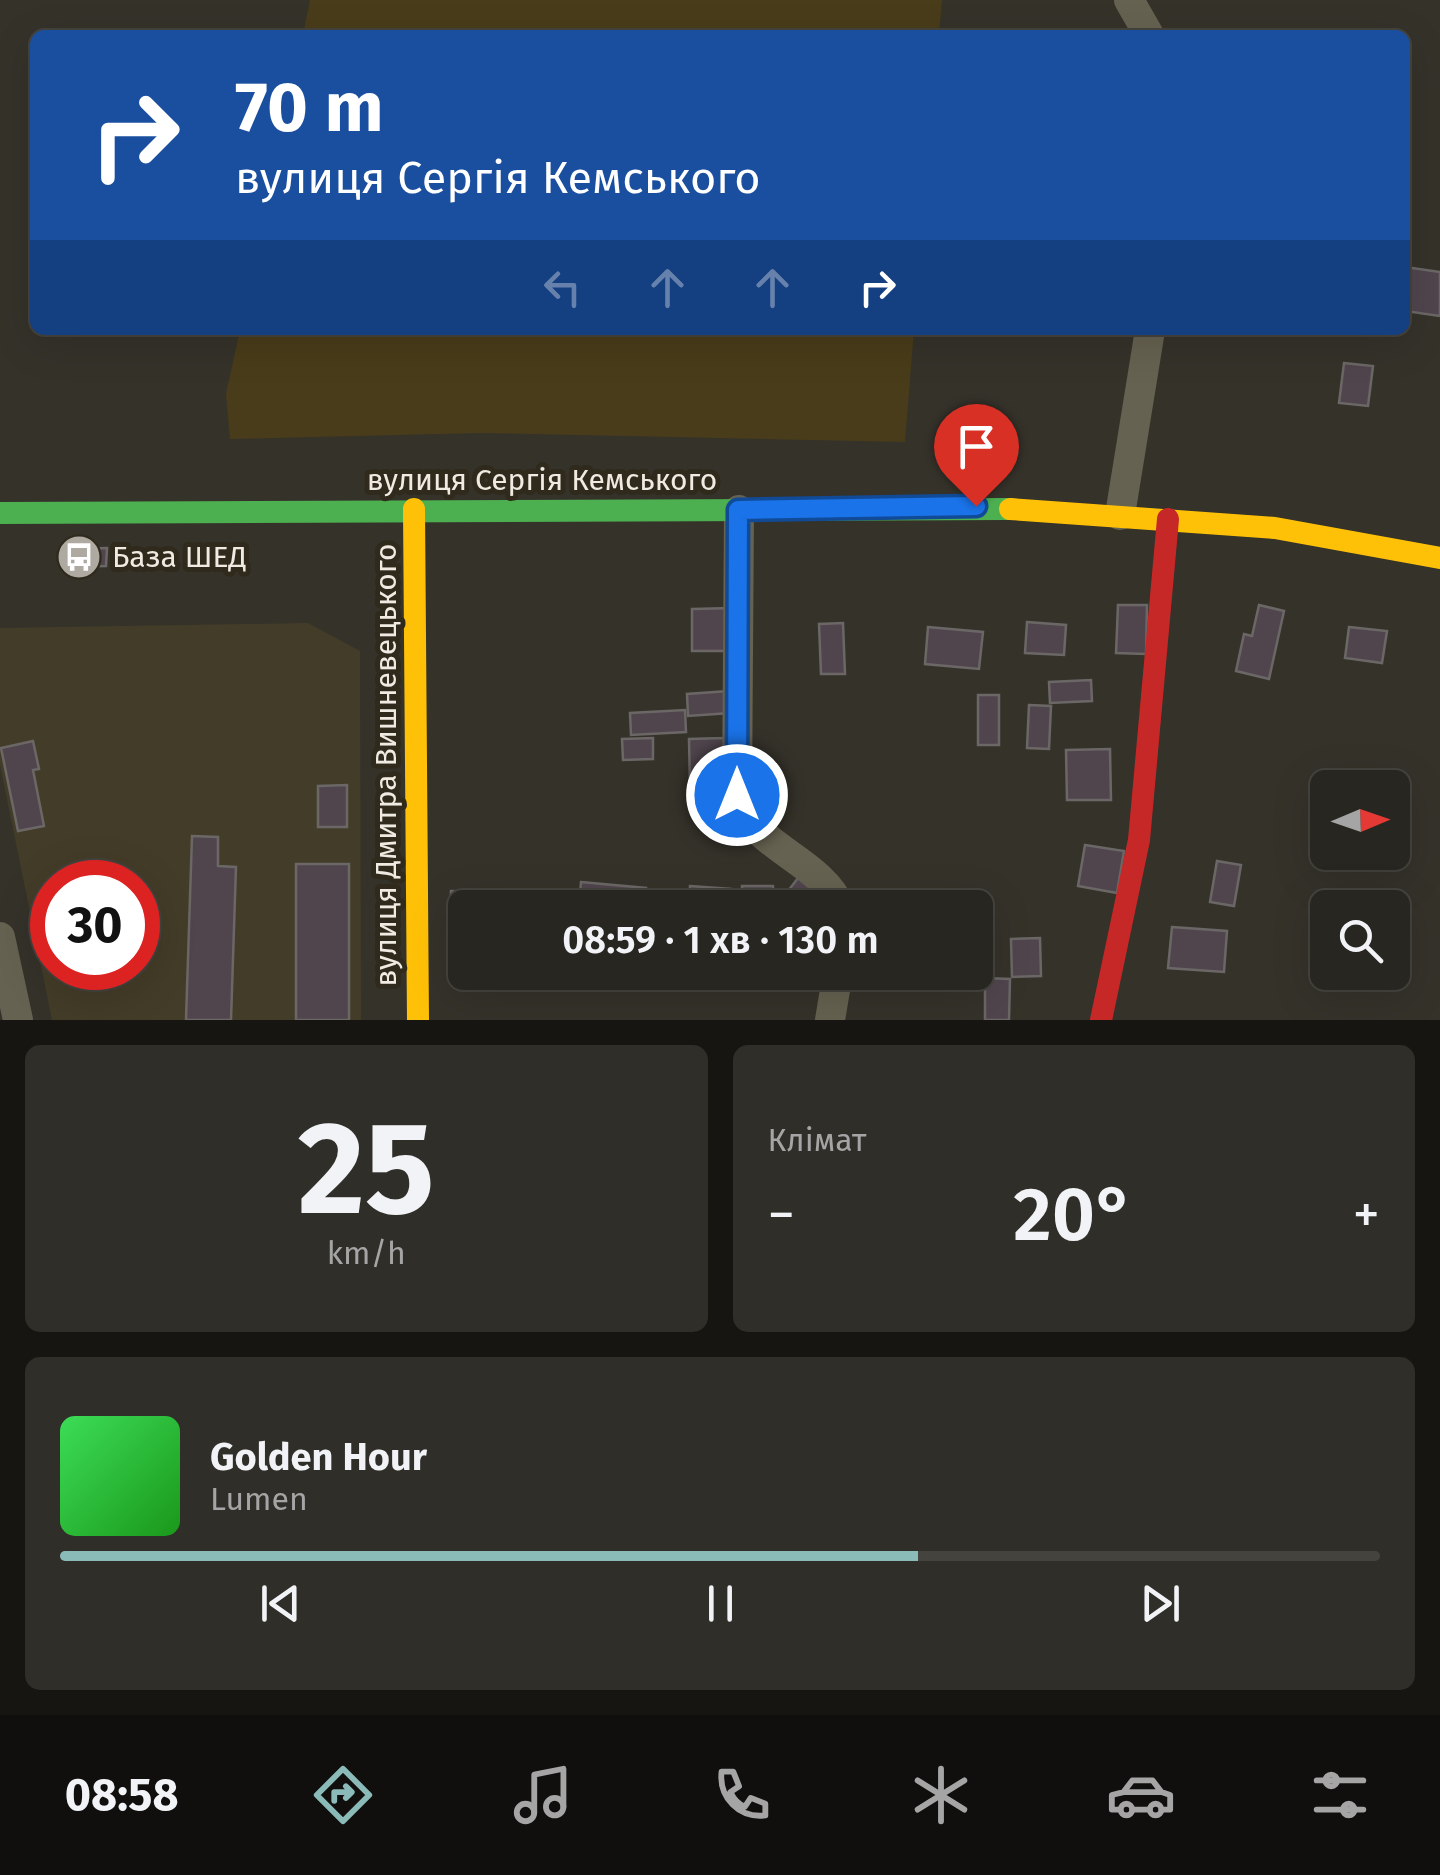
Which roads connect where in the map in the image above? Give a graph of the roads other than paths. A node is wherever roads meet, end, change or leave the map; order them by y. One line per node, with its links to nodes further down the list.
1 (1129, 0): 2 (street)
2 (1146, 30)
3 (1149, 335): 7 (street)
4 (414, 510): 5 (main road, вулиця Сергія Кемського); 6 (main road, вулиця Сергія Кемського); 14 (main road, вулиця Дмитра Вишневецького)
5 (738, 510): 7 (main road, вулиця Сергія Кемського); 10 (street)
6 (0, 513)
7 (1120, 514): 8 (main road, вулиця Сергія Кемського)
8 (1168, 519): 9 (main road, вулиця Сергія Кемського); 16 (main road)
9 (1440, 558)
10 (831, 890)
11 (0, 937): 13 (street)
12 (835, 990): 15 (street)
13 (18, 1020)
14 (418, 1020)
15 (830, 1020)
16 (1101, 1020)

